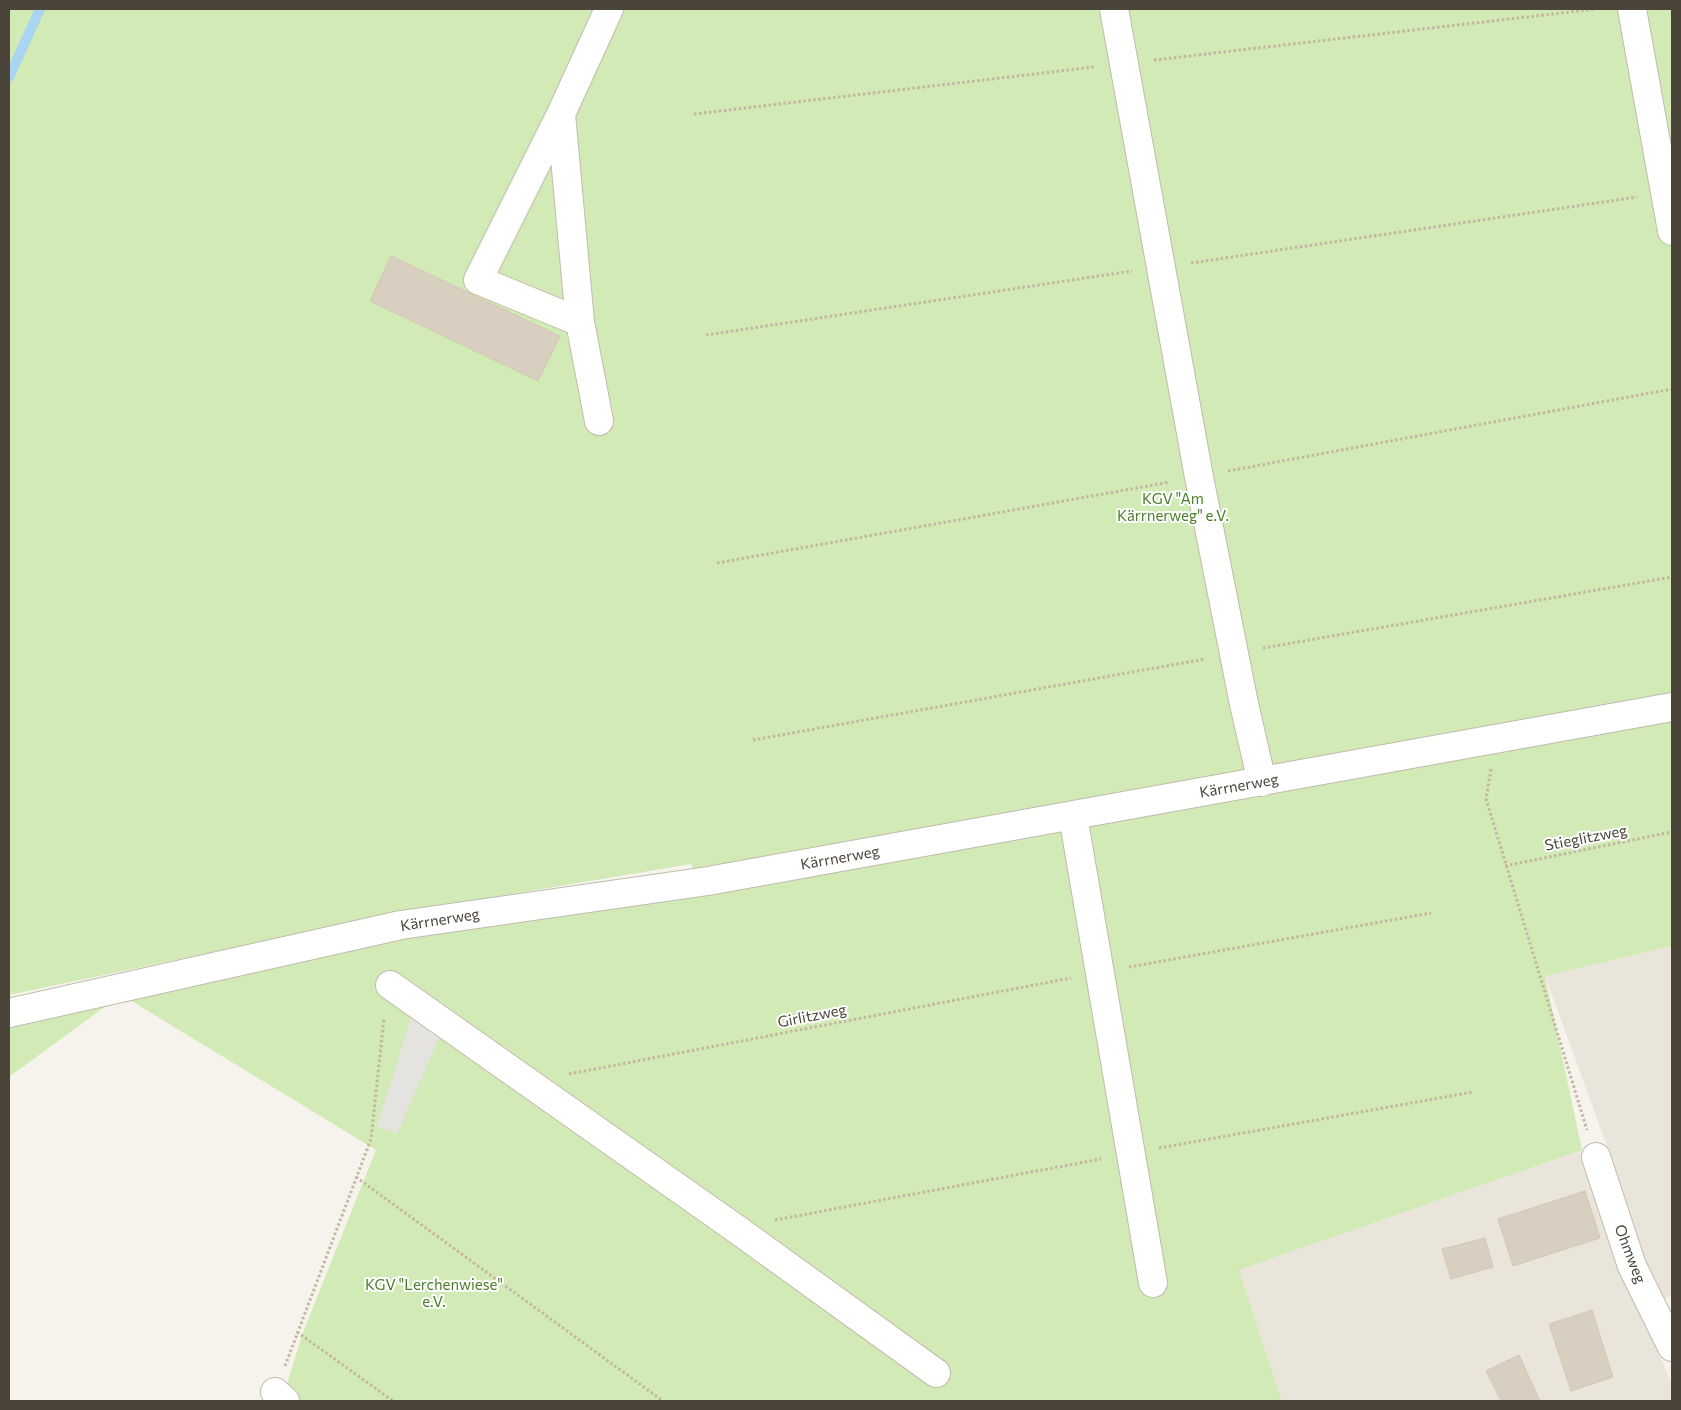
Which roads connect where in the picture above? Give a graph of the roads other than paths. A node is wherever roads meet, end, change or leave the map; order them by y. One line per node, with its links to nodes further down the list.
1 (609, 9): 4 (street)
2 (1114, 9): 9 (street)
3 (1632, 9): 5 (street)
4 (561, 114): 6 (street); 6 (street)
5 (1672, 231)
6 (580, 322): 7 (street)
7 (599, 421)
8 (1672, 707): 9 (street, Kärrnerweg)
9 (1262, 782): 10 (street, Kärrnerweg)
10 (1073, 816): 12 (street, Kärrnerweg); 14 (street)
11 (390, 985): 17 (street)
12 (9, 1012)
13 (1596, 1157): 15 (street, Ohmweg)
14 (1153, 1283)
15 (1666, 1318): 16 (street, Ohmweg)
16 (1672, 1347)
17 (936, 1373)

